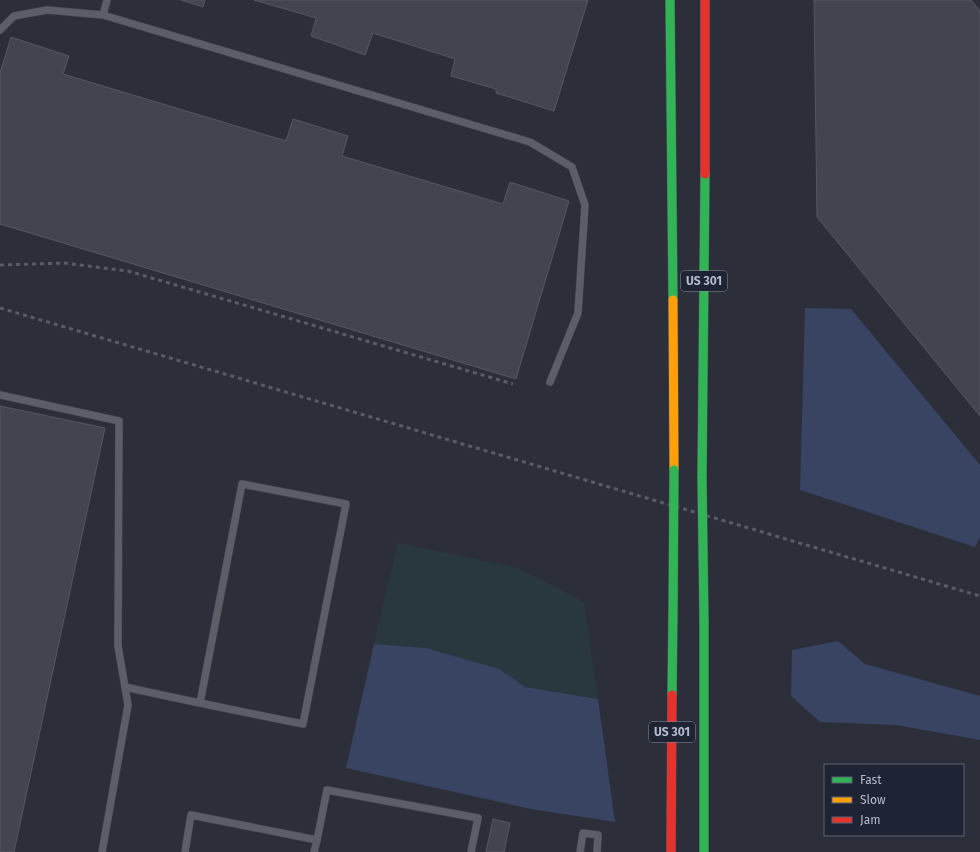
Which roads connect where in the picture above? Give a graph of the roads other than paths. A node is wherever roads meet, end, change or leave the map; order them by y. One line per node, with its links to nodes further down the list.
1 (107, 0): 4 (lane)
2 (670, 0): 17 (main road, US 301, bridge)
3 (704, 0): 18 (main road, US 301, bridge)
4 (103, 15): 5 (lane); 6 (lane)
5 (0, 30)
6 (550, 382)
7 (0, 395): 8 (lane)
8 (125, 687): 9 (lane); 11 (lane)
9 (200, 703): 9 (lane)
10 (317, 840): 12 (lane); 13 (lane); 14 (lane)
11 (102, 852)
12 (185, 852)
13 (314, 852)
14 (471, 852)
15 (580, 852): 16 (lane)
16 (597, 852)
17 (671, 852)
18 (704, 852)

